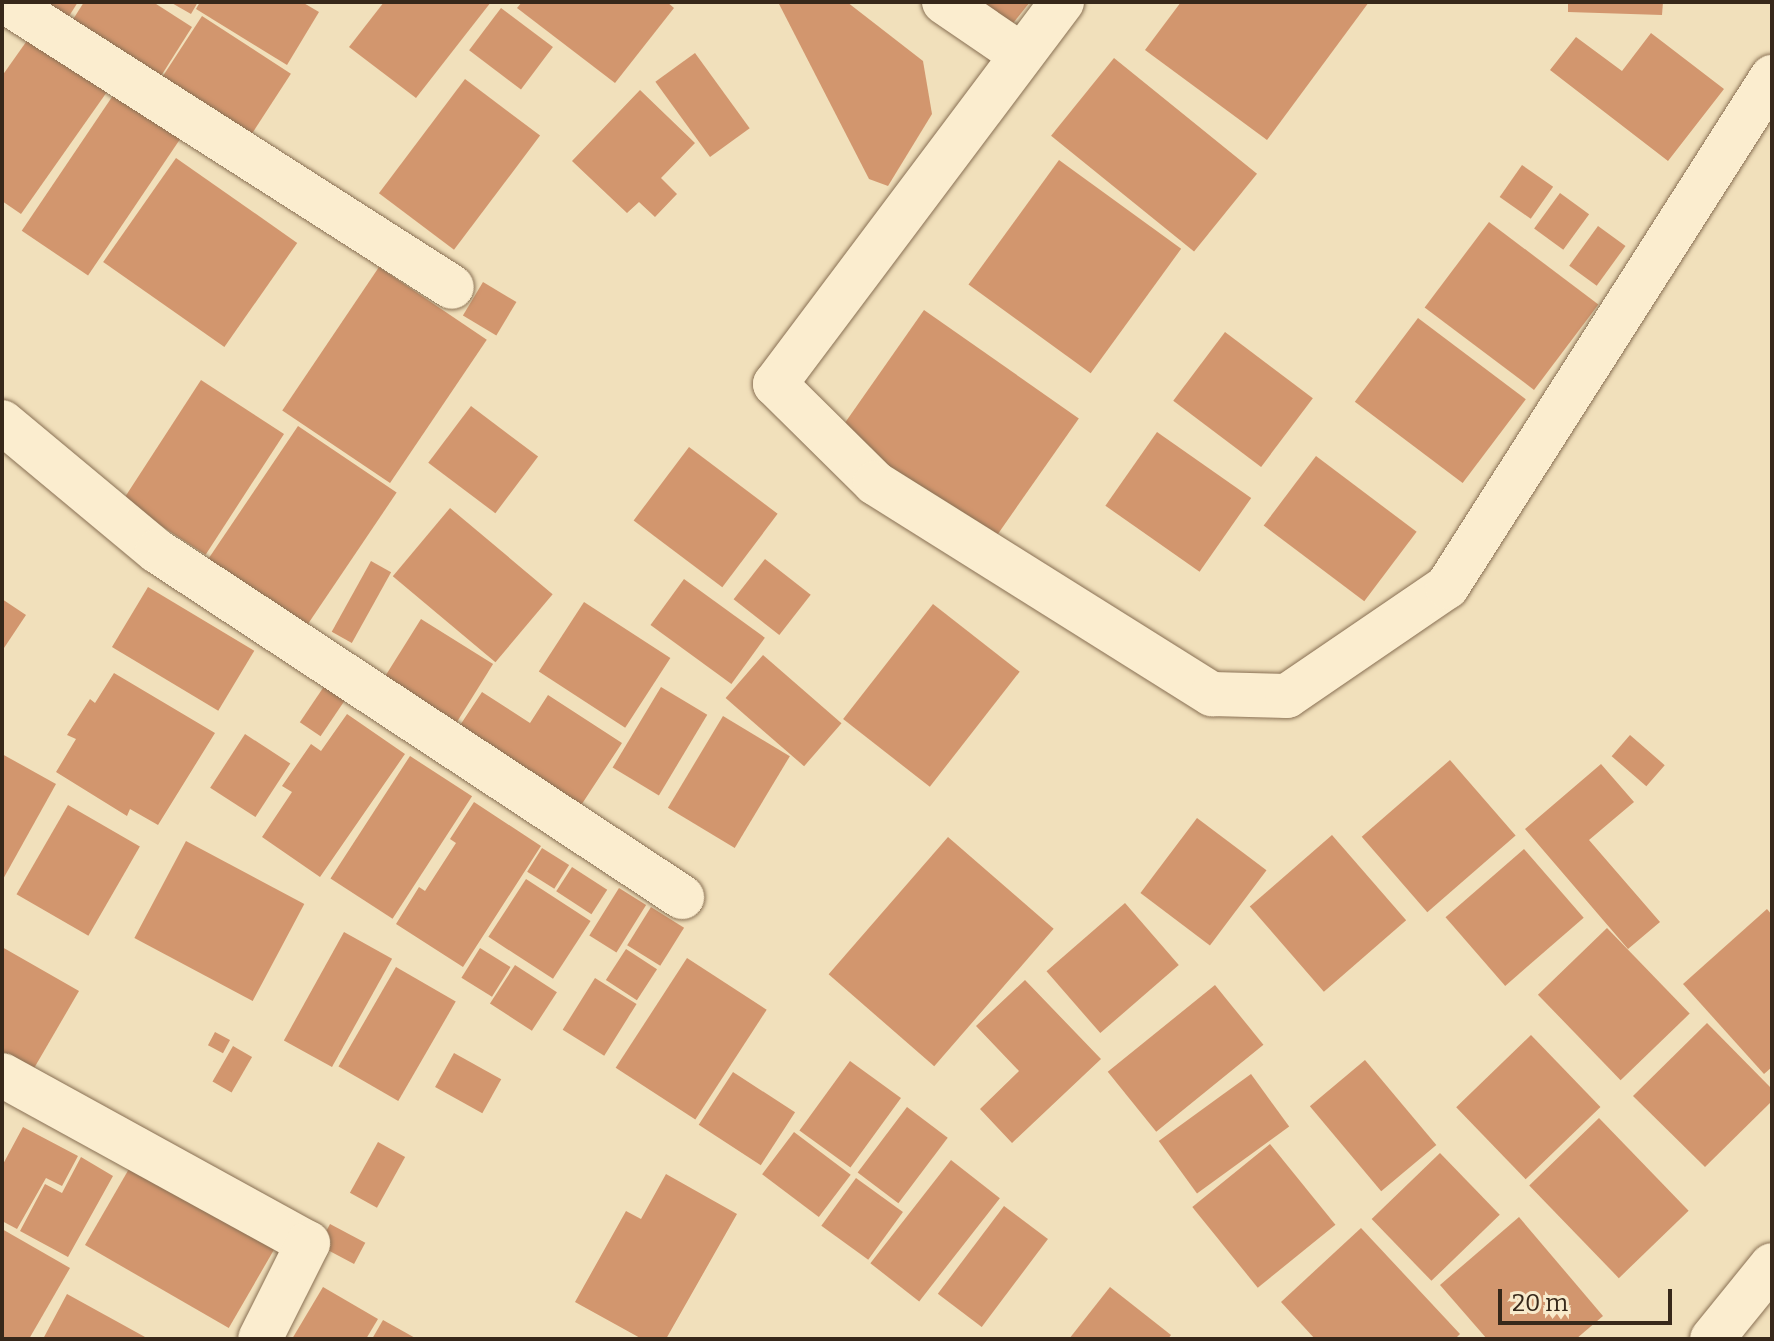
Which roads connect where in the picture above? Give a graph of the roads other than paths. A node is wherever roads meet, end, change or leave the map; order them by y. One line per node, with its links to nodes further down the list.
1 (6, 2): 6 (street)
2 (944, 2): 4 (street)
3 (1062, 2): 4 (street)
4 (1020, 54): 5 (street)
5 (1772, 77)
6 (452, 287)
7 (2, 422): 8 (street)
8 (682, 897)
9 (2, 1075): 11 (street)
10 (1772, 1265): 12 (street)
11 (260, 1339)
12 (1712, 1339)

